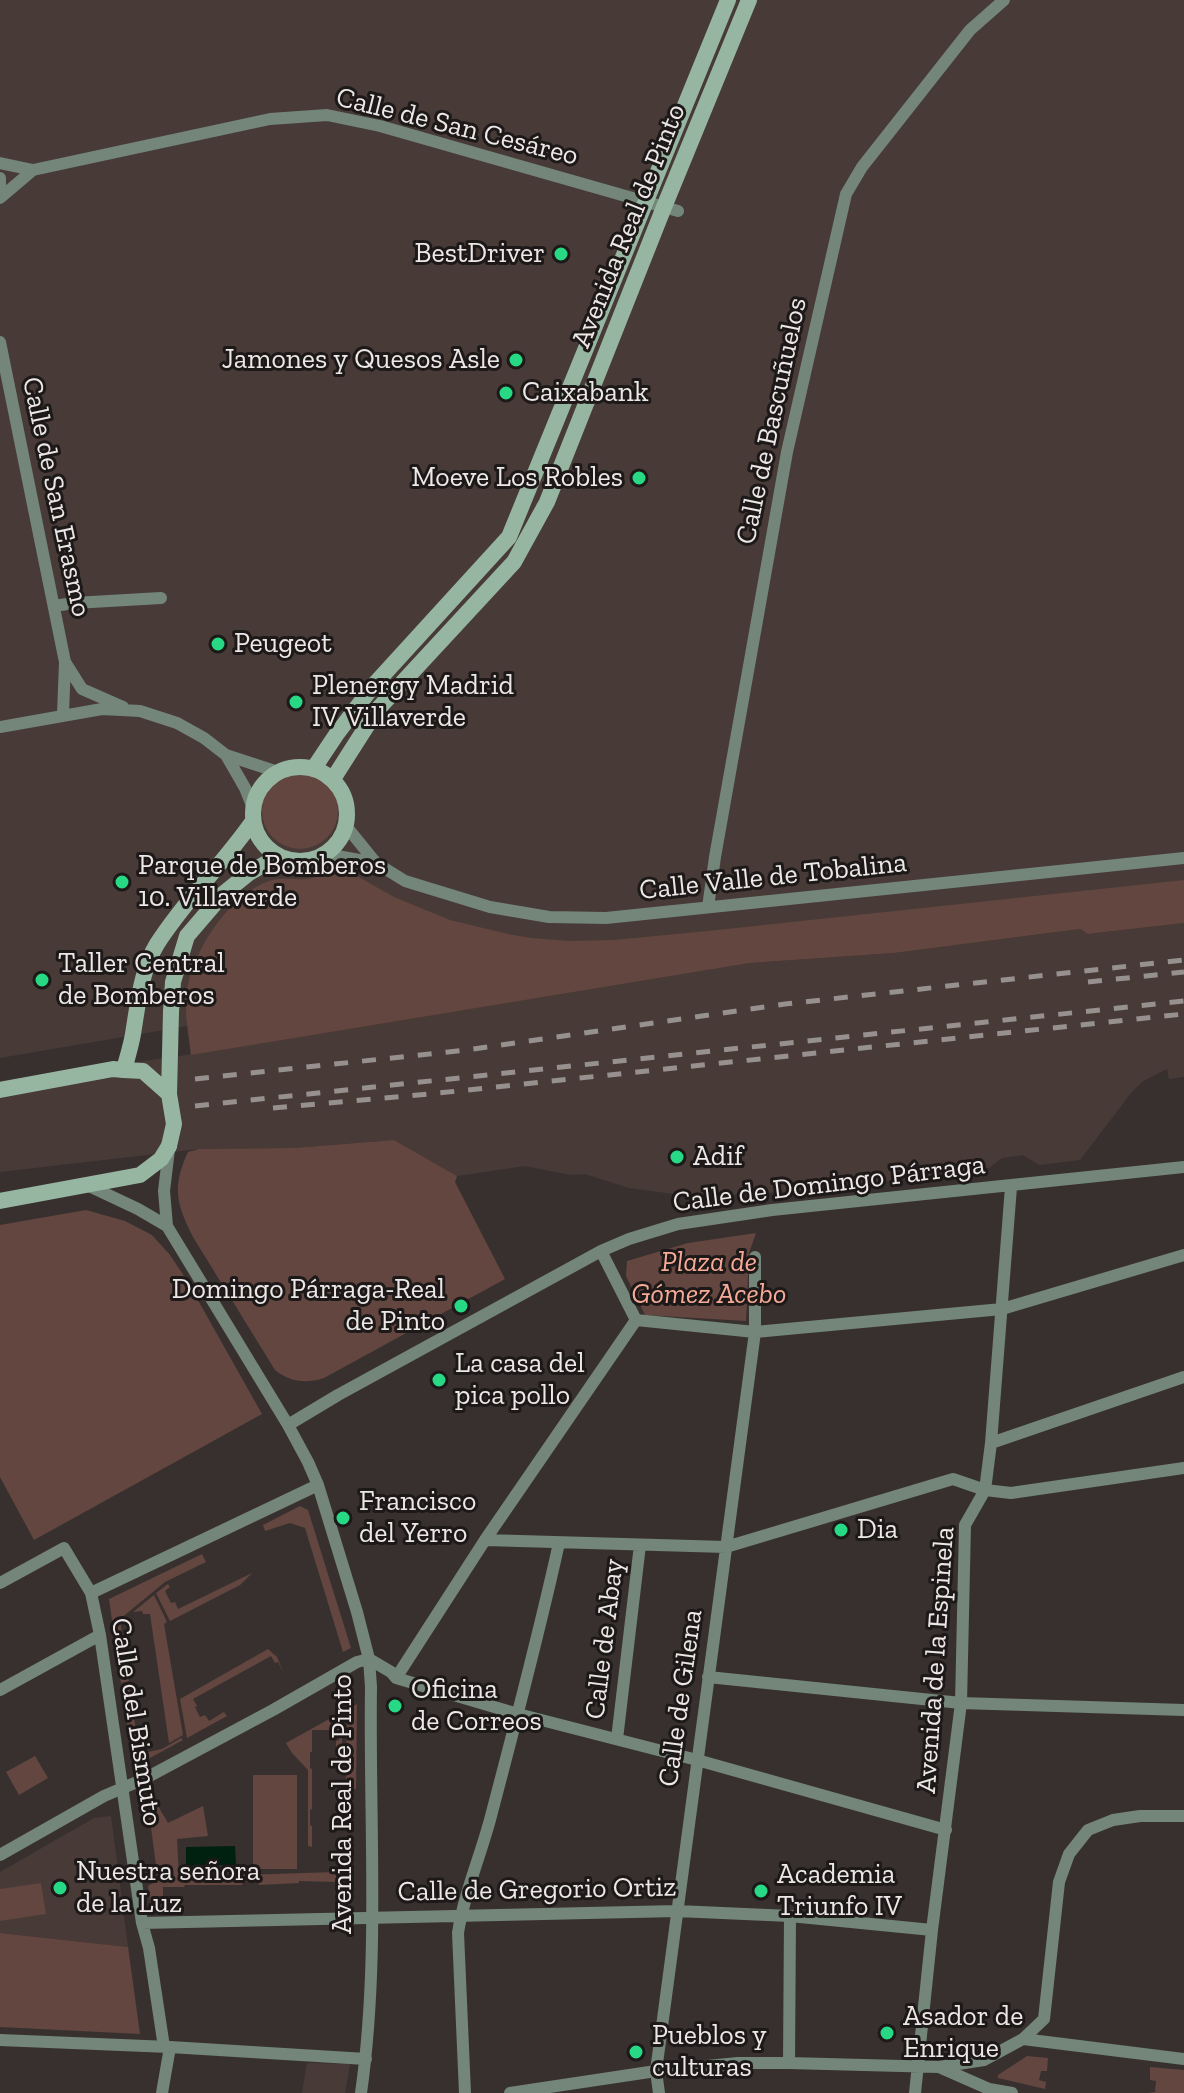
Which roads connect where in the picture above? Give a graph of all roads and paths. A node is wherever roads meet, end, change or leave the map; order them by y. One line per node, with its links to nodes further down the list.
1 (728, 0): 8 (main road, Avenida Real de Pinto)
2 (749, 0): 9 (main road, Avenida Real de Pinto)
3 (1004, 0): 27 (street, Calle de Bascuñuelos)
4 (0, 163): 5 (street, Calle de San Cesáreo)
5 (33, 170): 7 (street, Calle de San Cesáreo); 8 (street, Calle de San Cesáreo)
6 (0, 178): 7 (street)
7 (0, 196)
8 (647, 202): 9 (street, Calle de San Cesáreo); 18 (main road, Avenida Real de Pinto)
9 (671, 209): 20 (main road, Avenida Real de Pinto)
10 (0, 342): 12 (street, Calle de San Erasmo)
11 (161, 598): 12 (street)
12 (54, 606): 13 (street, Calle de San Erasmo)
13 (65, 662): 14 (street, Calle de San Erasmo); 15 (street, Calle de San Erasmo)
14 (128, 709): 15 (street); 17 (street)
15 (63, 714): 16 (street)
16 (0, 727)
17 (226, 755): 19 (street); 21 (street)
18 (314, 768): 19 (main road); 20 (main road)
19 (278, 772): 21 (main road)
20 (333, 779): 22 (main road)
21 (253, 815): 24 (main road); 28 (main road)
22 (346, 826): 23 (main road); 26 (street, Calle Valle de Tobalina)
23 (326, 854): 24 (main road); 26 (street, Calle Valle de Tobalina)
24 (279, 856): 30 (main road, bridge)
25 (1184, 858): 27 (street, Calle Valle de Tobalina)
26 (376, 863): 27 (street, Calle Valle de Tobalina)
27 (708, 907)
28 (124, 1070): 29 (main road); 30 (main road, bridge)
29 (0, 1090)
30 (169, 1094): 31 (main road, bridge)
31 (169, 1146): 33 (main road); 36 (street, Avenida Real de Pinto)
32 (1184, 1167): 34 (street, Calle de Domingo Párraga)
33 (87, 1185): 35 (main road); 36 (street, Avenida Real de Pinto)
34 (1011, 1187): 37 (street, Calle de Domingo Párraga); 40 (street, Avenida de la Espinela)
35 (0, 1201)
36 (167, 1226): 44 (street, Avenida Real de Pinto)
37 (601, 1251): 41 (street); 44 (street, Calle de Domingo Párraga)
38 (1184, 1255): 40 (street)
39 (755, 1257): 42 (street, Calle de Gilena)
40 (1002, 1309): 42 (street); 45 (street, Avenida de la Espinela)
41 (636, 1320): 42 (street); 49 (street)
42 (755, 1332): 52 (street, Calle de Gilena)
43 (1184, 1377): 45 (street)
44 (288, 1425): 47 (street, Avenida Real de Pinto)
45 (991, 1443): 48 (street, Avenida de la Espinela)
46 (1184, 1468): 48 (street)
47 (318, 1485): 54 (street); 56 (street, Avenida Real de Pinto)
48 (985, 1490): 52 (street); 60 (street, Avenida de la Espinela)
49 (485, 1540): 50 (street); 58 (street)
50 (559, 1543): 51 (street); 62 (street)
51 (640, 1545): 52 (street); 63 (street, Calle de Abay)
52 (726, 1547): 57 (street, Calle de Gilena)
53 (0, 1583): 54 (street, Calle del Bismuto)
54 (91, 1593): 55 (street, Calle del Bismuto)
55 (100, 1635): 59 (street); 65 (street, Calle del Bismuto)
56 (369, 1659): 58 (street); 65 (street); 70 (street, Avenida Real de Pinto)
57 (708, 1677): 60 (street); 64 (street, Calle de Gilena)
58 (396, 1678): 62 (street)
59 (0, 1690)
60 (961, 1703): 61 (street); 67 (street, Avenida de la Espinela)
61 (1184, 1710)
62 (518, 1714): 63 (street); 72 (street)
63 (617, 1739): 64 (street)
64 (697, 1760): 67 (street); 69 (street, Calle de Gilena)
65 (122, 1788): 68 (street); 73 (street, Calle del Bismuto)
66 (1184, 1816): 75 (street)
67 (946, 1830): 74 (street, Avenida de la Espinela)
68 (0, 1855)
69 (677, 1911): 71 (street, Calle de Gregorio Ortiz); 72 (street, Calle de Gregorio Ortiz); 83 (street, Calle de Gilena)
70 (371, 1916): 72 (street, Calle de Gregorio Ortiz); 73 (street, Calle de Gregorio Ortiz); 78 (street, Avenida Real de Pinto)
71 (790, 1916): 74 (street, Calle de Gregorio Ortiz); 80 (street)
72 (460, 1917): 86 (street)
73 (142, 1923): 77 (street, Calle del Bismuto)
74 (932, 1930): 81 (street, Avenida de la Espinela)
75 (1023, 2039): 79 (street); 82 (street)
76 (0, 2040): 77 (street)
77 (167, 2047): 78 (street); 84 (street, Calle del Bismuto)
78 (366, 2059): 85 (street, Avenida Real de Pinto)
79 (1184, 2059)
80 (789, 2063): 81 (street); 83 (street)
81 (918, 2067): 82 (street); 89 (street, Avenida de la Espinela)
82 (939, 2067): 90 (street)
83 (656, 2071): 87 (street); 88 (street, Calle de Gilena)
84 (162, 2093)
85 (361, 2093)
86 (465, 2093)
87 (510, 2093)
88 (659, 2093)
89 (915, 2093)
90 (1012, 2093)

